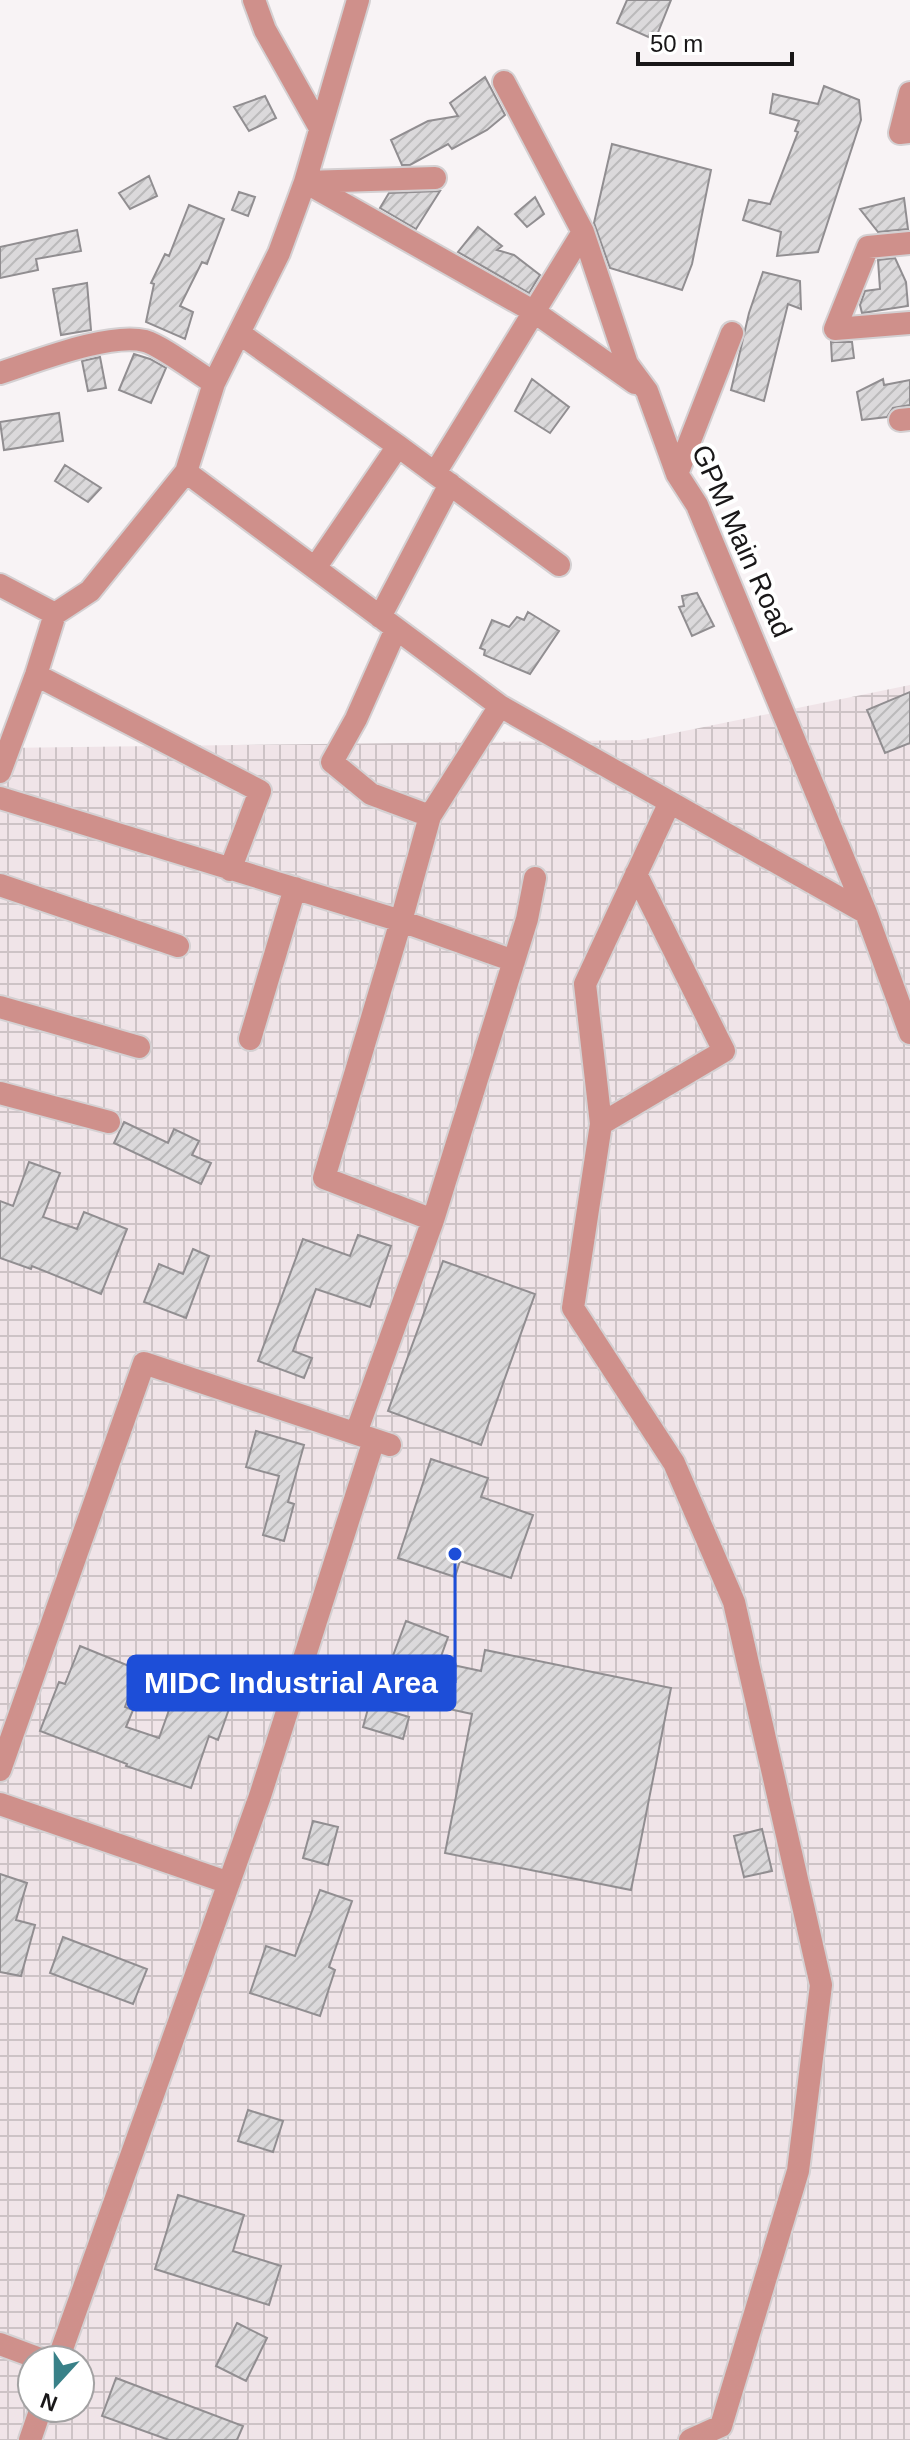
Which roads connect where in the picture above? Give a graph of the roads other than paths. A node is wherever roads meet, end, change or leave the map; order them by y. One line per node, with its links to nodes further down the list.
1 (254, 0): 5 (street)
2 (358, 0): 5 (street)
3 (504, 82): 9 (street, GPM Main Road)
4 (910, 93): 6 (street)
5 (320, 128): 8 (street)
6 (910, 132)
7 (435, 178): 8 (street)
8 (305, 182): 11 (street); 13 (street)
9 (583, 232): 11 (street); 17 (street, GPM Main Road)
10 (910, 243): 12 (street)
11 (533, 311): 17 (street); 21 (street)
12 (910, 323)
13 (239, 333): 16 (street); 18 (street)
14 (732, 333): 20 (street)
15 (0, 373): 16 (street)
16 (214, 383): 19 (street)
17 (647, 391): 20 (street, GPM Main Road)
18 (398, 446): 21 (street); 23 (street)
19 (186, 472): 23 (street); 25 (street)
20 (677, 474): 38 (street, GPM Main Road)
21 (443, 478): 22 (street); 26 (street)
22 (559, 565)
23 (315, 568): 26 (street)
24 (0, 585): 25 (street)
25 (55, 614): 27 (street)
26 (388, 623): 28 (street); 32 (street)
27 (36, 675): 29 (street); 33 (street)
28 (500, 706): 31 (street); 32 (street)
29 (0, 772)
30 (0, 798): 33 (street)
31 (670, 802): 34 (street); 38 (street)
32 (430, 816): 39 (street)
33 (230, 870): 37 (street)
34 (636, 874): 48 (street); 48 (street)
35 (535, 878): 41 (street)
36 (0, 885): 40 (street)
37 (295, 888): 39 (street); 44 (street)
38 (866, 913): 43 (street, GPM Main Road)
39 (401, 921): 41 (street); 49 (street)
40 (178, 946)
41 (514, 961): 49 (street)
42 (0, 1007): 45 (street)
43 (910, 1033)
44 (250, 1039)
45 (139, 1047)
46 (0, 1093): 47 (street)
47 (109, 1122)
48 (601, 1124): 55 (street)
49 (433, 1220): 50 (street)
50 (373, 1439): 51 (street); 53 (street)
51 (0, 1770)
52 (0, 1804): 53 (street)
53 (229, 1883): 54 (street)
54 (64, 2344)
55 (690, 2440)

